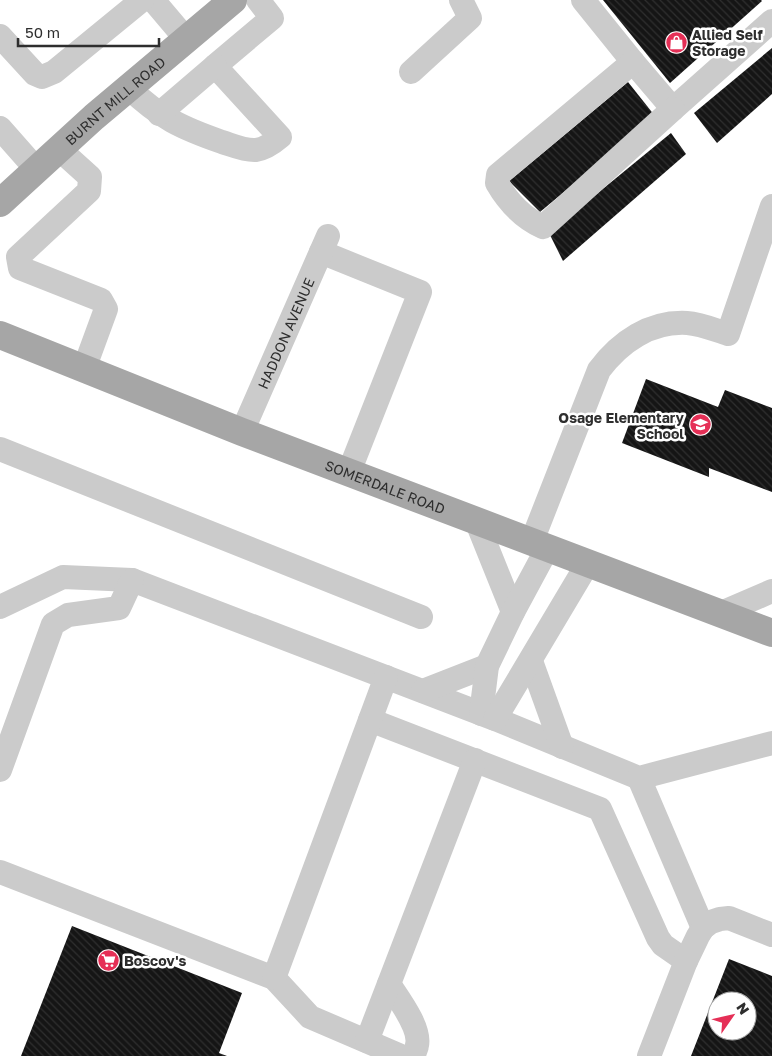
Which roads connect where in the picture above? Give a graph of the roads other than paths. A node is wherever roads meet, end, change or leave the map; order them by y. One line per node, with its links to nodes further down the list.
1 (142, 0): 8 (street)
2 (153, 0): 9 (street)
3 (233, 0): 9 (main road, BURNT MILL ROAD)
4 (258, 0): 11 (street)
5 (461, 0): 12 (street)
6 (583, 0): 10 (street)
7 (772, 20): 14 (street)
8 (0, 36)
9 (186, 39): 13 (main road, BURNT MILL ROAD)
10 (632, 62): 14 (street); 14 (street)
11 (215, 66): 15 (street); 15 (street)
12 (410, 72)
13 (129, 88): 15 (street); 17 (main road, BURNT MILL ROAD)
14 (673, 109)
15 (159, 114)
16 (0, 128): 18 (street)
17 (59, 149): 18 (main road, BURNT MILL ROAD); 22 (street)
18 (37, 170): 19 (main road, BURNT MILL ROAD)
19 (0, 203)
20 (772, 206): 27 (street)
21 (0, 335): 22 (main road, SOMERDALE ROAD)
22 (84, 369): 23 (main road, SOMERDALE ROAD)
23 (242, 432): 25 (main road, SOMERDALE ROAD); 25 (street, HADDON AVENUE)
24 (0, 449): 34 (street)
25 (349, 472): 26 (main road, SOMERDALE ROAD)
26 (476, 520): 27 (main road, SOMERDALE ROAD); 32 (street)
27 (540, 544): 28 (main road, SOMERDALE ROAD); 32 (street)
28 (588, 563): 33 (main road, SOMERDALE ROAD); 36 (street)
29 (132, 580): 31 (street); 38 (street); 45 (street)
30 (772, 591): 33 (street)
31 (0, 607)
32 (513, 612): 37 (street)
33 (721, 613): 35 (main road, SOMERDALE ROAD)
34 (422, 617)
35 (772, 633)
36 (531, 660): 40 (street); 43 (street)
37 (487, 666): 39 (street); 40 (street)
38 (386, 677): 39 (street); 41 (street)
39 (422, 691): 40 (street)
40 (488, 716): 43 (street)
41 (370, 720): 44 (street); 51 (street)
42 (772, 743): 46 (street)
43 (562, 747): 46 (street)
44 (475, 760): 50 (street); 52 (street)
45 (0, 770)
46 (639, 778): 48 (street)
47 (0, 872): 51 (street)
48 (703, 928): 49 (street); 50 (street)
49 (772, 935)
50 (686, 961): 56 (street)
51 (274, 978): 53 (street)
52 (389, 984): 53 (street); 55 (street)
53 (367, 1042): 54 (street)
54 (401, 1056)
55 (413, 1056)
56 (649, 1056)

